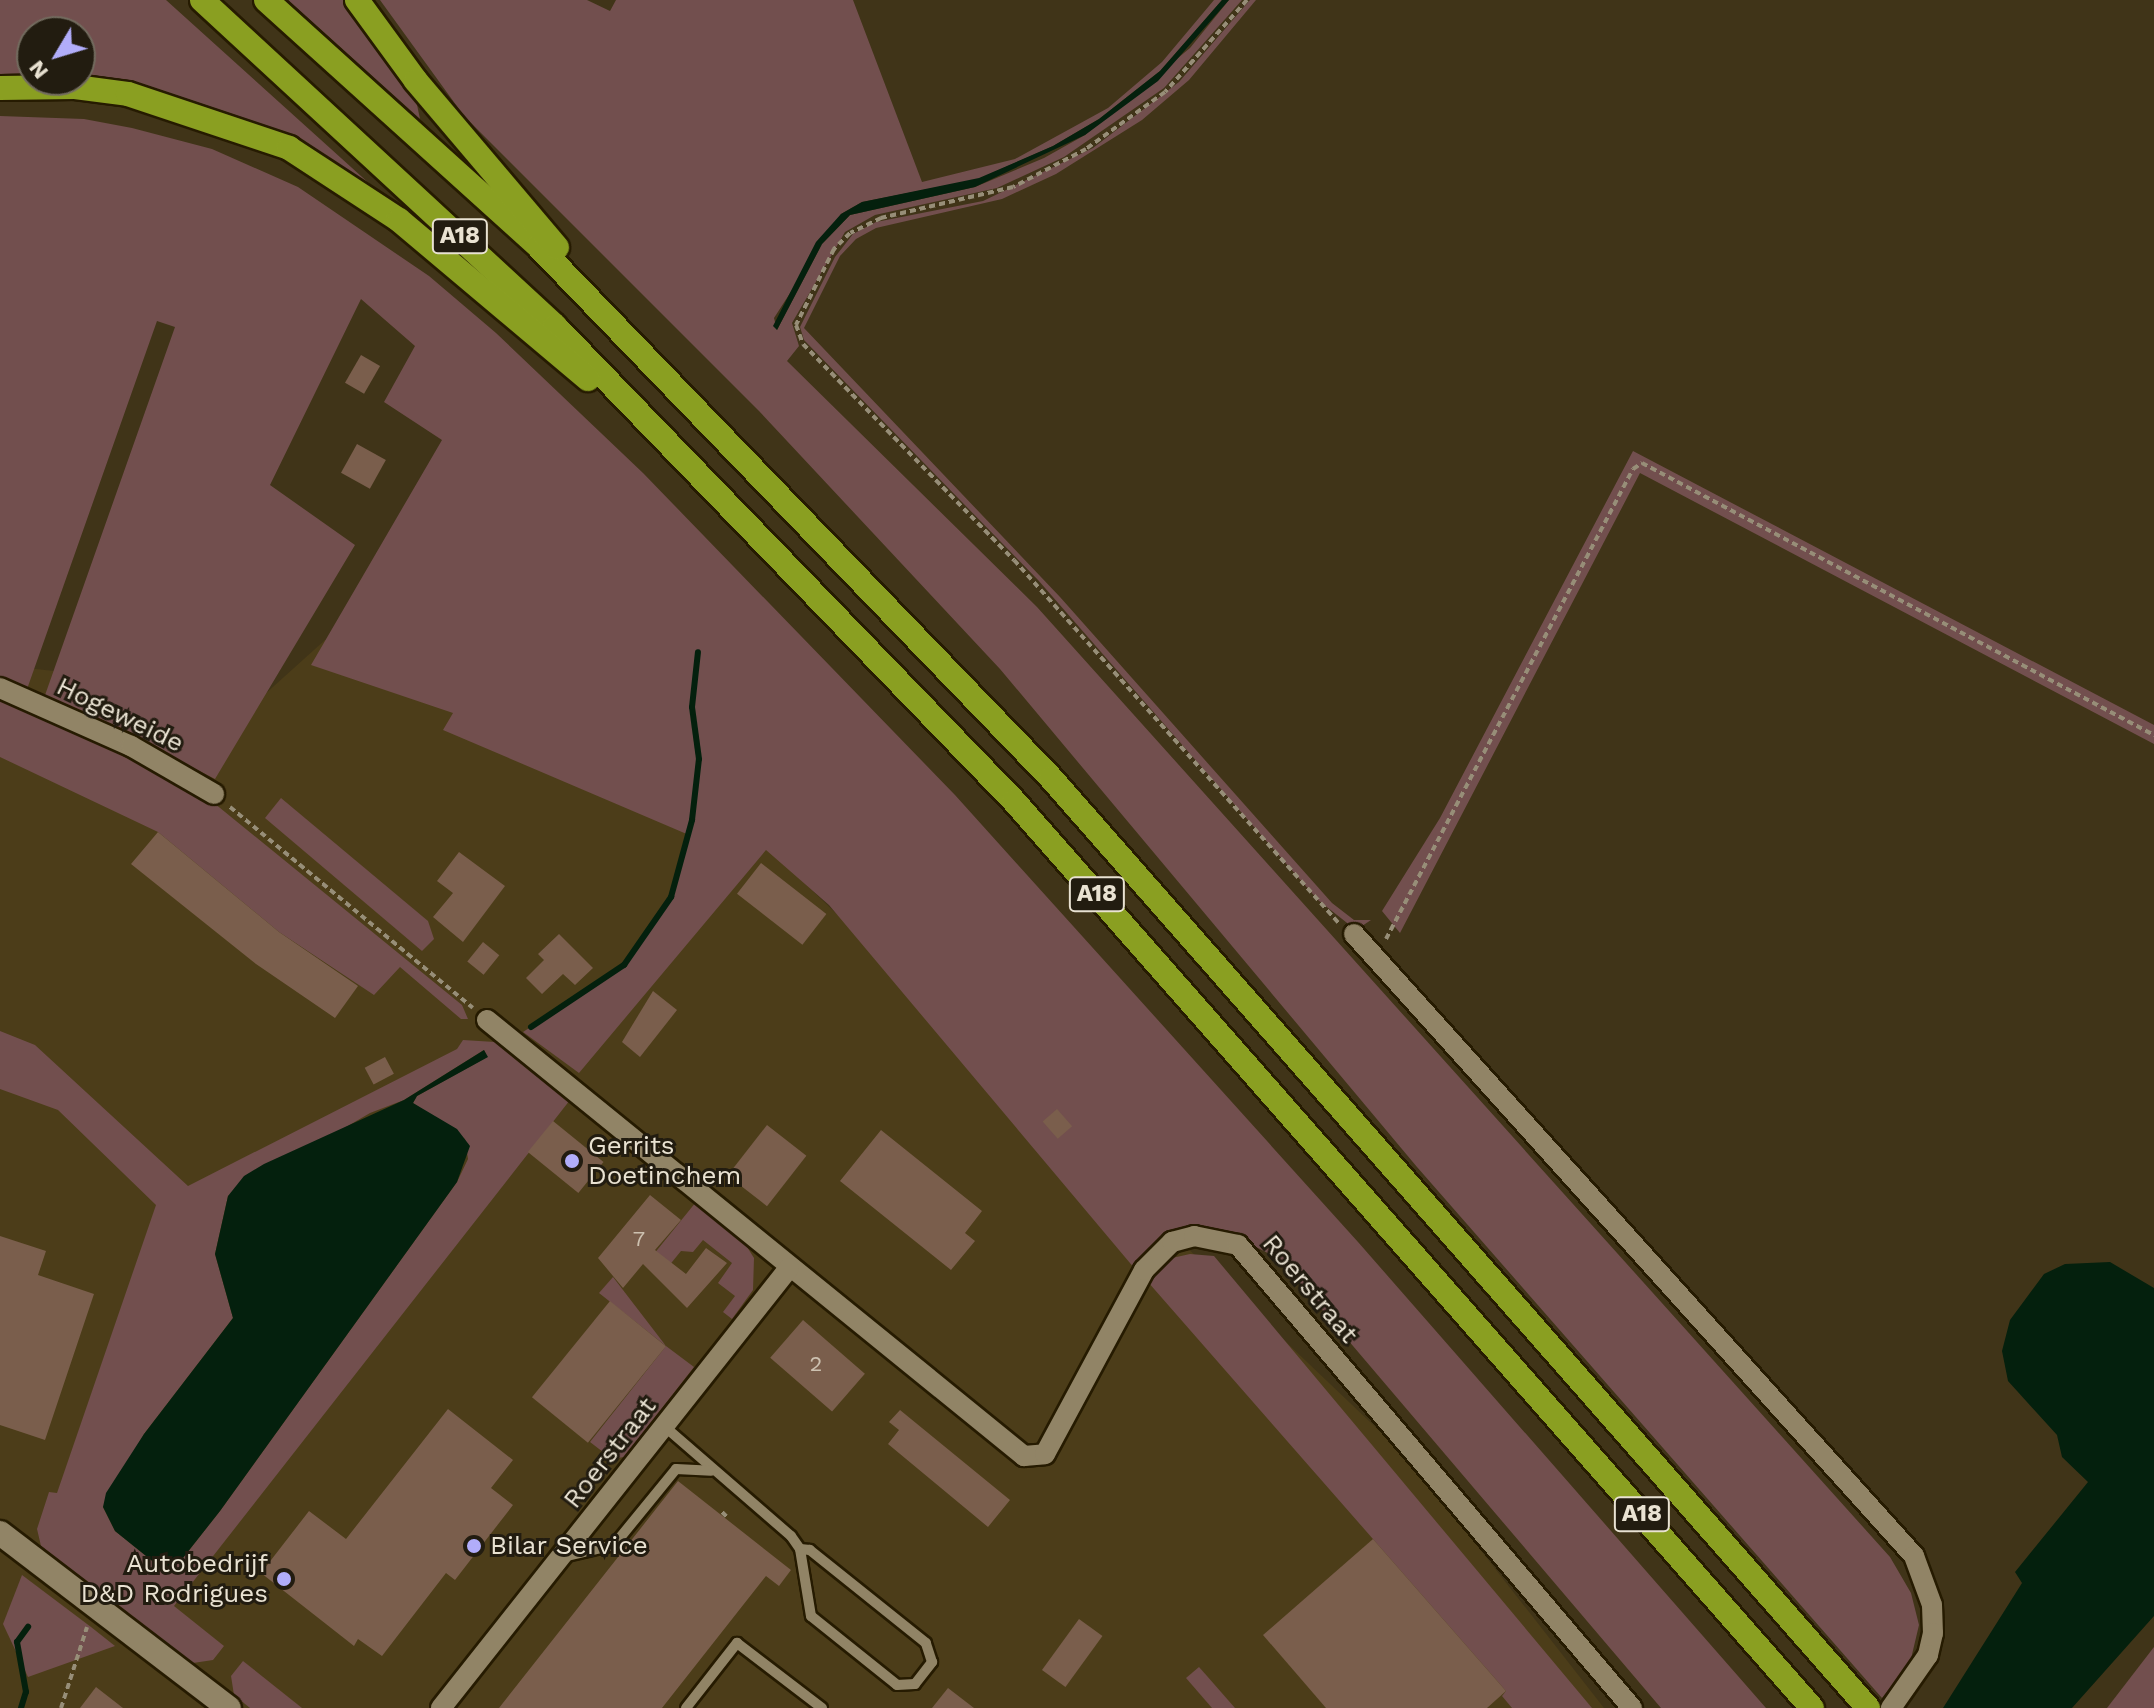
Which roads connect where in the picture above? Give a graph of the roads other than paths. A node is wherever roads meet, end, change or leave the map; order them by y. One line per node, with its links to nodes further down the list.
1 (202, 0): 6 (highway, A18)
2 (266, 0): 5 (highway, A18)
3 (357, 0): 5 (highway, A18)
4 (0, 88): 6 (highway, A18)
5 (653, 360): 17 (highway, A18)
6 (709, 480): 23 (highway, A18)
7 (0, 688): 8 (street, Hogeweide)
8 (214, 794)
9 (1354, 934): 24 (street)
10 (487, 1020): 11 (street, Roerstraat)
11 (789, 1268): 12 (street, Roerstraat); 22 (street, Roerstraat)
12 (664, 1426): 13 (lane); 16 (street, Roerstraat)
13 (711, 1471): 15 (lane); 16 (lane)
14 (0, 1533): 18 (street)
15 (800, 1549): 15 (lane)
16 (561, 1557): 19 (street, Roerstraat)
17 (1864, 1704)
18 (229, 1708)
19 (441, 1708)
20 (686, 1708): 21 (lane)
21 (822, 1708)
22 (1632, 1708)
23 (1812, 1708)
24 (1891, 1708)

